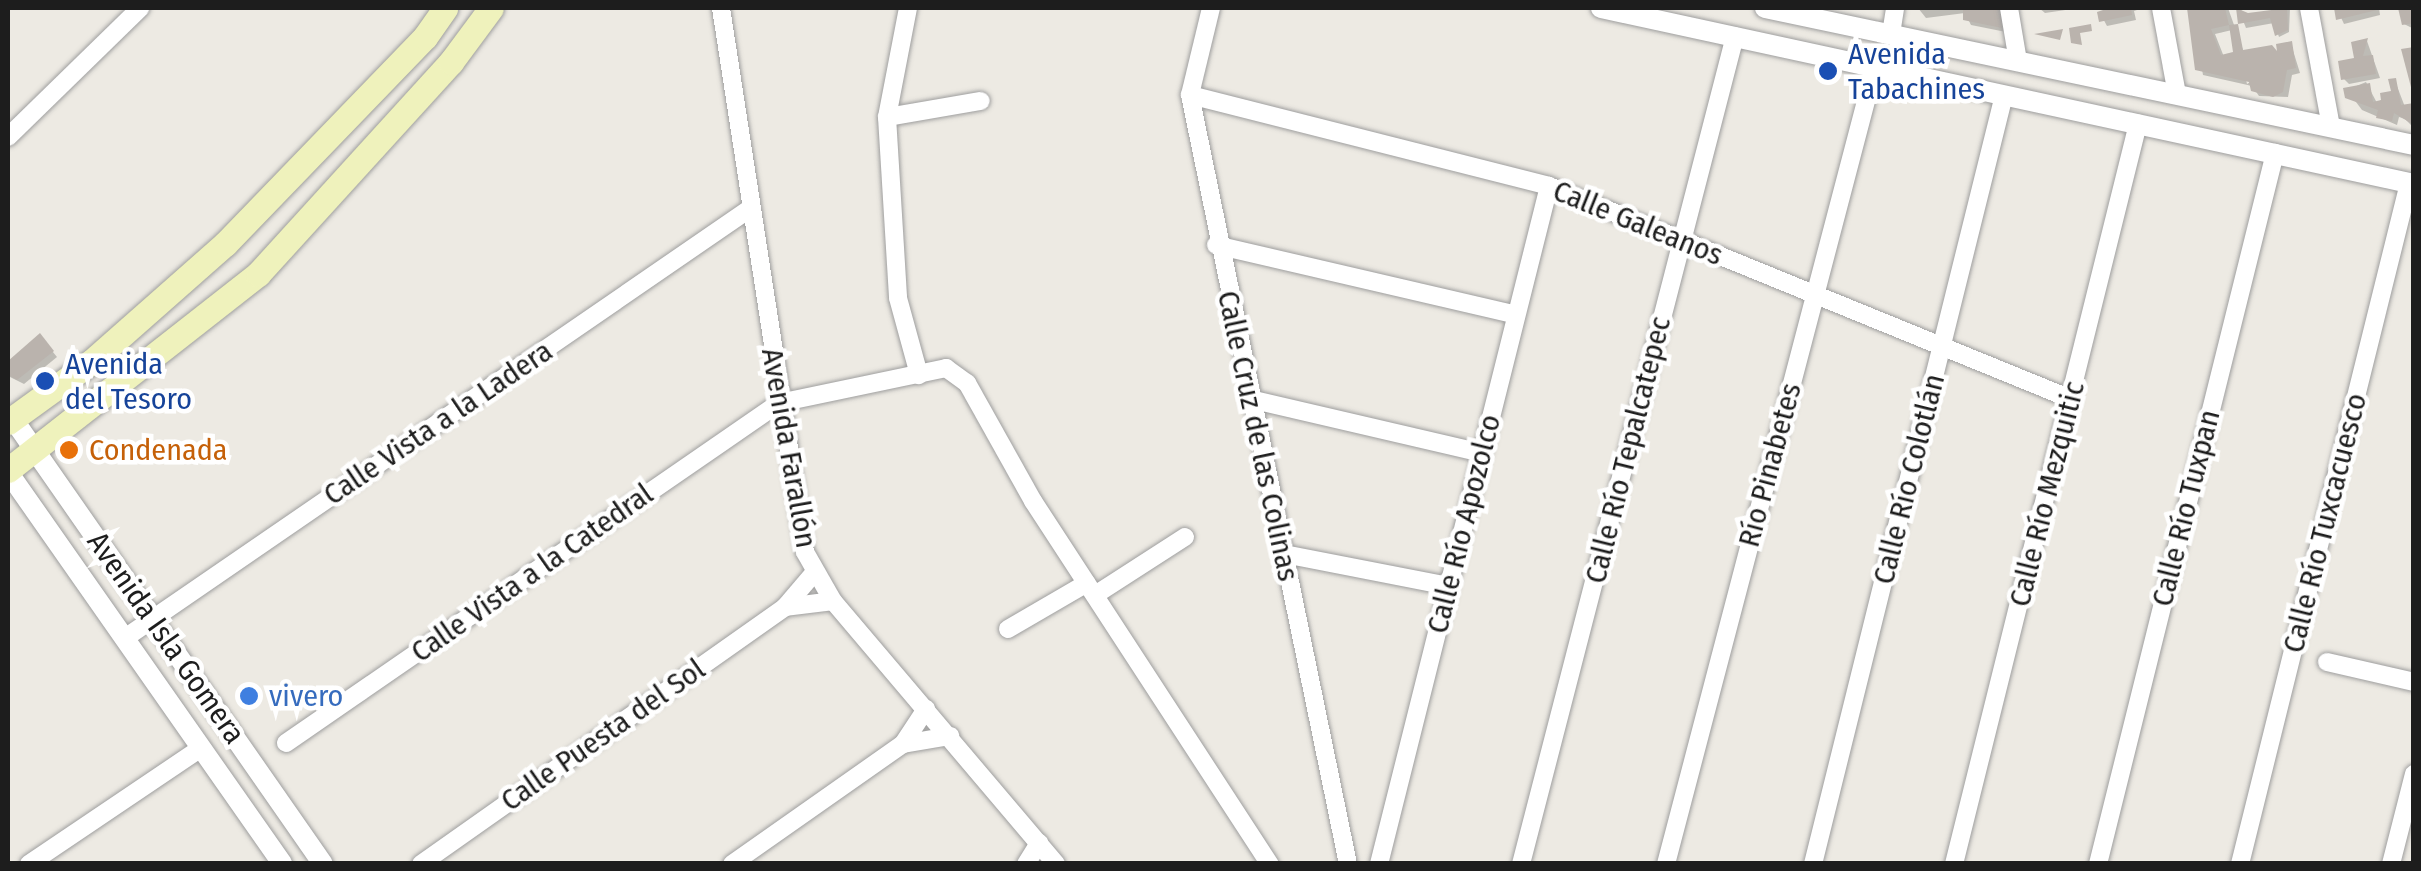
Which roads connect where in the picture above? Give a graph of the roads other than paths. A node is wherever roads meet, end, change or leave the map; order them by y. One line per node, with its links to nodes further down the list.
1 (140, 8): 24 (street)
2 (445, 8): 39 (main road)
3 (492, 8): 40 (main road)
4 (721, 8): 29 (street, Avenida Farallón)
5 (908, 8): 21 (street)
6 (1210, 8): 19 (street, Calle Cruz de las Colinas)
7 (1601, 8): 14 (street)
8 (1765, 8): 13 (street)
9 (1895, 8): 13 (street)
10 (2009, 8): 15 (street)
11 (2161, 8): 17 (street)
12 (2309, 8): 23 (street)
13 (1891, 34): 15 (street)
14 (1735, 36): 16 (street); 30 (street, Calle Río Tepalcatepec)
15 (2018, 61): 17 (street)
16 (1874, 67): 18 (street); 32 (street, Río Pinabetes)
17 (2177, 94): 23 (street)
18 (2004, 95): 22 (street); 34 (street, Calle Río Colotlán)
19 (1190, 96): 28 (street, Calle Galeanos); 31 (street, Calle Cruz de las Colinas)
20 (981, 101): 21 (street)
21 (887, 116): 35 (street)
22 (2138, 124): 26 (street); 37 (street, Calle Río Mezquitic)
23 (2331, 127): 25 (street)
24 (8, 137)
25 (2414, 145)
26 (2275, 153): 27 (street); 76 (street, Calle Río Tuxpan)
27 (2412, 184): 77 (street, Calle Río Tuxcacuesco)
28 (1549, 186): 30 (street, Calle Galeanos); 33 (street, Calle Río Apozolco)
29 (751, 208): 38 (street, Avenida Farallón); 50 (street, Calle Vista a la Ladera)
30 (1682, 240): 32 (street, Calle Galeanos); 72 (street, Calle Río Tepalcatepec)
31 (1216, 245): 33 (street); 36 (street, Calle Cruz de las Colinas)
32 (1815, 294): 34 (street, Calle Galeanos); 73 (street, Río Pinabetes)
33 (1516, 315): 41 (street, Calle Río Apozolco)
34 (1942, 346): 37 (street, Calle Galeanos); 74 (street, Calle Río Colotlán)
35 (919, 375): 38 (street); 47 (street)
36 (1250, 399): 41 (street); 44 (street, Calle Cruz de las Colinas)
37 (2071, 399): 75 (street, Calle Río Mezquitic)
38 (779, 403): 45 (street, Avenida Farallón); 57 (street, Calle Vista a la Catedral)
39 (9, 418): 40 (street, Avenida Isla Gomera)
40 (36, 451): 42 (main road); 50 (street, Avenida Isla Gomera)
41 (1482, 452): 46 (street, Calle Río Apozolco)
42 (8, 471): 52 (street, Avenida Isla Gomera)
43 (1185, 537): 47 (street)
44 (1284, 554): 46 (street); 70 (street, Calle Cruz de las Colinas)
45 (814, 574): 48 (street, Avenida Farallón); 49 (street, Calle Puesta del Sol)
46 (1448, 586): 71 (street, Calle Río Apozolco)
47 (1090, 589): 51 (street); 69 (street)
48 (832, 600): 49 (street, Calle Puesta del Sol); 55 (street, Avenida Farallón)
49 (786, 607): 65 (street, Calle Puesta del Sol)
50 (152, 619): 52 (street, Calle Vista a la Ladera); 64 (street, Avenida Isla Gomera)
51 (1008, 629)
52 (125, 638): 59 (street, Avenida Isla Gomera)
53 (2327, 662): 54 (street)
54 (2414, 682)
55 (926, 709): 56 (street, Avenida Farallón); 58 (street)
56 (950, 736): 58 (street); 61 (street, Avenida Farallón)
57 (286, 743)
58 (902, 744): 66 (street)
59 (201, 748): 62 (street); 63 (street, Avenida Isla Gomera)
60 (2414, 774): 78 (street)
61 (1038, 843): 67 (street); 68 (street, Avenida Farallón)
62 (29, 864)
63 (282, 864)
64 (323, 864)
65 (421, 864)
66 (732, 864)
67 (1026, 864)
68 (1056, 864)
69 (1270, 864)
70 (1348, 864)
71 (1378, 864)
72 (1522, 864)
73 (1666, 864)
74 (1813, 864)
75 (1954, 864)
76 (2098, 864)
77 (2240, 864)
78 (2392, 864)

